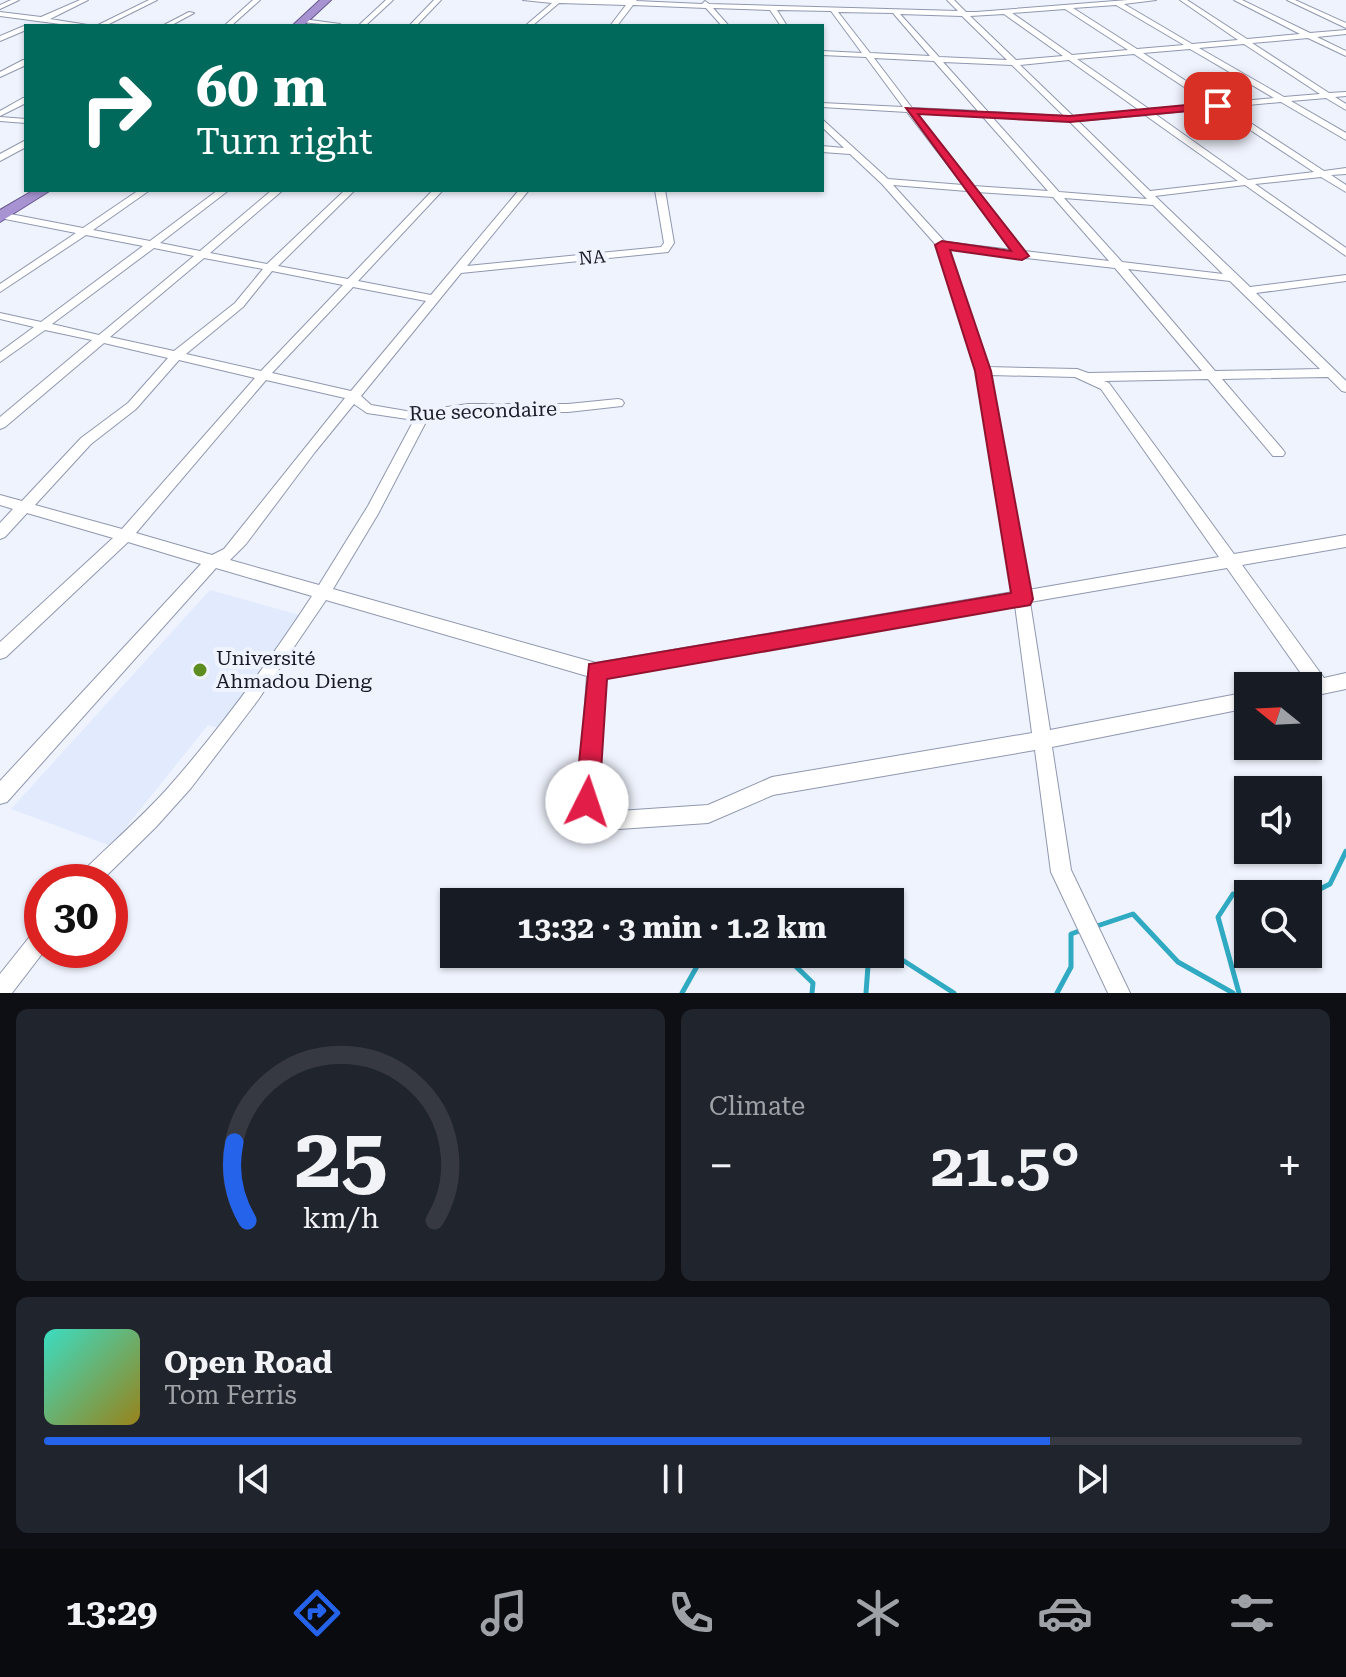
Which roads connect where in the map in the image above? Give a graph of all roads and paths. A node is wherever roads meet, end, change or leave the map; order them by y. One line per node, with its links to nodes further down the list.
1 (16, 0): 19 (street)
2 (85, 0): 27 (street)
3 (154, 0): 31 (street)
4 (257, 0): 33 (street)
5 (326, 0): 28 (highway)
6 (390, 0): 34 (street)
7 (438, 0): 35 (street)
8 (526, 0): 9 (street)
9 (559, 0): 15 (street); 36 (street)
10 (950, 0): 26 (street)
11 (1153, 0): 17 (street)
12 (1183, 0): 45 (street)
13 (1237, 0): 43 (street)
14 (1290, 0): 40 (street)
15 (633, 2): 16 (street); 37 (street)
16 (704, 3): 20 (street); 38 (street)
17 (1116, 3): 18 (street); 46 (street)
18 (1066, 6): 23 (street); 48 (street)
19 (0, 7)
20 (772, 7): 21 (street); 39 (street)
21 (833, 10): 22 (street); 50 (street)
22 (895, 12): 26 (street); 52 (street)
23 (1006, 12): 26 (street); 51 (street)
24 (191, 13): 32 (street)
25 (0, 14): 27 (street)
26 (964, 14): 54 (street)
27 (42, 20): 29 (street); 30 (street)
28 (300, 23)
29 (32, 24)
30 (75, 24)
31 (103, 24)
32 (169, 24)
33 (229, 24)
34 (363, 24)
35 (414, 24)
36 (530, 24)
37 (615, 24)
38 (724, 24)
39 (783, 24)
40 (1346, 26)
41 (24, 27): 44 (street)
42 (1346, 32): 43 (street)
43 (1311, 36): 45 (street); 49 (street)
44 (0, 39)
45 (1249, 44): 46 (street); 57 (street)
46 (1194, 48): 48 (street); 58 (street)
47 (824, 53): 50 (street)
48 (1137, 53): 51 (street); 61 (street)
49 (1346, 54)
50 (868, 56): 52 (street); 63 (street)
51 (1071, 58): 54 (street); 64 (street)
52 (935, 59): 54 (street); 65 (street)
53 (24, 63): 55 (street)
54 (1013, 63): 67 (street)
55 (0, 75)
56 (1346, 94): 57 (street)
57 (1327, 96): 58 (street); 62 (street)
58 (1283, 100): 61 (street); 70 (street)
59 (24, 101): 66 (street)
60 (827, 103): 63 (street)
61 (1218, 106): 64 (street); 76 (street)
62 (1346, 108)
63 (910, 110): 65 (street); 79 (street)
64 (1147, 112): 67 (street); 78 (street)
65 (983, 114): 67 (street); 89 (street)
66 (0, 116): 68 (street)
67 (1070, 119): 90 (street)
68 (24, 121)
69 (824, 124): 73 (street)
70 (1346, 137)
71 (24, 144): 74 (street)
72 (824, 149): 73 (street)
73 (851, 151): 77 (street)
74 (0, 158)
75 (1346, 171): 76 (street)
76 (1322, 173): 78 (street); 80 (street)
77 (885, 182): 79 (street); 95 (street)
78 (1246, 182): 90 (street); 96 (street)
79 (970, 189): 89 (street); 98 (street)
80 (1346, 189)
81 (41, 192): 92 (highway)
82 (142, 192): 93 (street)
83 (221, 192): 94 (street)
84 (276, 192): 97 (street)
85 (348, 192): 99 (street)
86 (436, 192): 104 (street)
87 (522, 192): 101 (street)
88 (660, 192): 101 (street, NA)
89 (1053, 192): 91 (street); 100 (street)
90 (1147, 194): 91 (street)
91 (1155, 202): 102 (street)
92 (1, 216): 93 (street)
93 (85, 232): 94 (street); 105 (street)
94 (152, 244): 97 (street); 109 (street)
95 (942, 245): 98 (street); 113 (street)
96 (1346, 253)
97 (204, 255): 99 (street); 110 (street)
98 (1022, 256): 100 (street)
99 (270, 267): 104 (street); 111 (street)
100 (1121, 268): 102 (street); 117 (street)
101 (458, 270): 107 (street)
102 (1233, 278): 106 (street)
103 (1346, 278): 106 (street)
104 (349, 282): 107 (street); 115 (street)
105 (0, 289)
106 (1246, 291): 114 (street)
107 (434, 299): 119 (street)
108 (0, 316): 109 (street, Rue secondaire)
109 (44, 326): 110 (street, Rue secondaire); 112 (street)
110 (103, 339): 111 (street, Rue secondaire); 122 (street)
111 (176, 356): 115 (street, Rue secondaire); 125 (street)
112 (0, 358)
113 (983, 371): 116 (street); 132 (street)
114 (1330, 373): 117 (street); 118 (street)
115 (263, 376): 119 (street, Rue secondaire); 127 (street)
116 (1090, 377): 117 (street); 129 (street)
117 (1213, 377): 123 (street)
118 (1346, 388)
119 (354, 396): 121 (street, Rue secondaire); 130 (street)
120 (618, 403): 121 (street, Rue secondaire)
121 (424, 413): 131 (street)
122 (0, 424)
123 (1278, 453)
124 (0, 500): 125 (street)
125 (25, 508): 126 (street); 127 (street)
126 (0, 533)
127 (125, 536): 130 (street); 133 (street)
128 (1346, 541): 129 (street)
129 (1228, 559): 132 (street); 135 (street)
130 (213, 561): 131 (street); 140 (street)
131 (324, 593): 134 (street); 141 (street)
132 (1022, 599): 134 (street); 139 (street)
133 (0, 652)
134 (596, 671): 139 (street)
135 (1303, 672)
136 (1346, 681): 137 (street)
137 (1322, 686)
138 (1234, 703): 139 (street)
139 (1044, 740): 144 (street)
140 (0, 795)
141 (104, 864)
142 (24, 960): 143 (street)
143 (0, 991)
144 (1119, 993)

